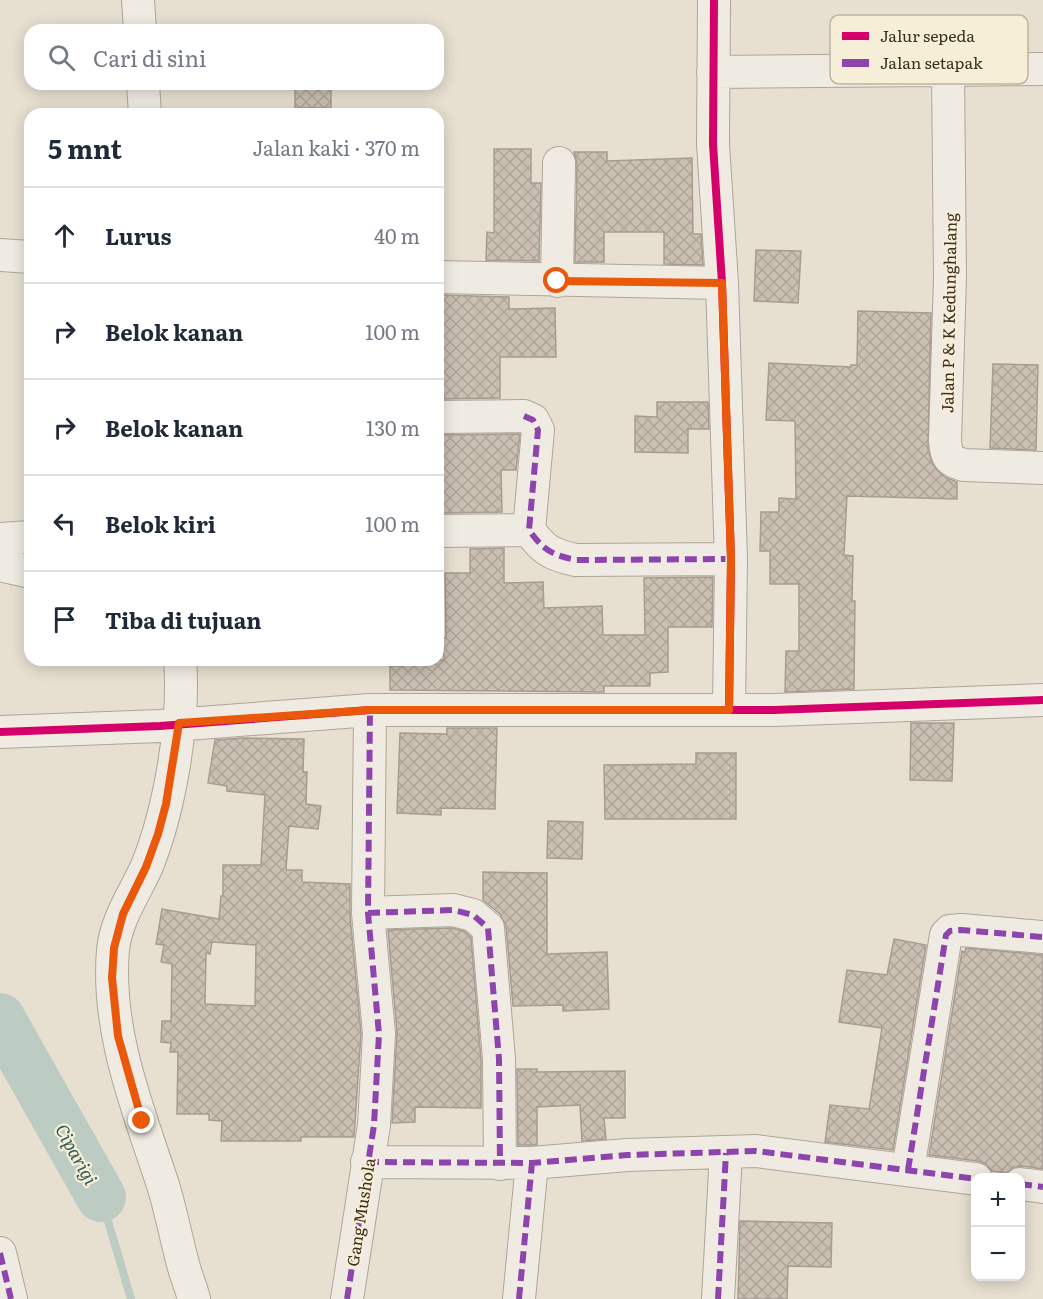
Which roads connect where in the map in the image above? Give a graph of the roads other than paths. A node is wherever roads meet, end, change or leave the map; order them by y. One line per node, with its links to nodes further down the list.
1 (138, 0): 3 (street)
2 (714, 0): 6 (street)
3 (140, 24)
4 (1028, 69): 5 (street)
5 (1043, 69)
6 (713, 72): 7 (street); 16 (street)
7 (830, 72)
8 (948, 84): 18 (street, Jalan P & K Kedunghalang)
9 (143, 90): 10 (street)
10 (145, 108)
11 (559, 163): 15 (street)
12 (0, 255): 13 (street)
13 (24, 256)
14 (444, 277): 15 (street)
15 (557, 281): 16 (street)
16 (722, 283): 23 (street)
17 (444, 417): 19 (street)
18 (1043, 468)
19 (528, 530): 20 (street); 23 (street)
20 (444, 531)
21 (24, 537): 22 (street)
22 (0, 539)
23 (731, 559): 29 (street)
24 (0, 565): 25 (street)
25 (24, 571)
26 (181, 666): 30 (street)
27 (1043, 700): 29 (street)
28 (370, 710): 29 (street); 30 (street); 32 (street, Gang Mushola)
29 (729, 710)
30 (179, 723): 31 (street); 44 (street)
31 (0, 732)
32 (368, 913): 35 (street, Gang Mushola); 37 (street)
33 (1043, 937): 38 (street)
34 (726, 1153): 36 (street); 38 (street); 47 (street)
35 (367, 1162): 37 (street); 45 (street, Gang Mushola)
36 (532, 1163): 37 (street); 46 (street)
37 (500, 1164)
38 (908, 1170): 39 (street)
39 (971, 1178)
40 (1025, 1185): 41 (street)
41 (1043, 1187)
42 (0, 1253): 43 (street)
43 (11, 1299)
44 (194, 1299)
45 (346, 1299)
46 (519, 1299)
47 (718, 1299)

